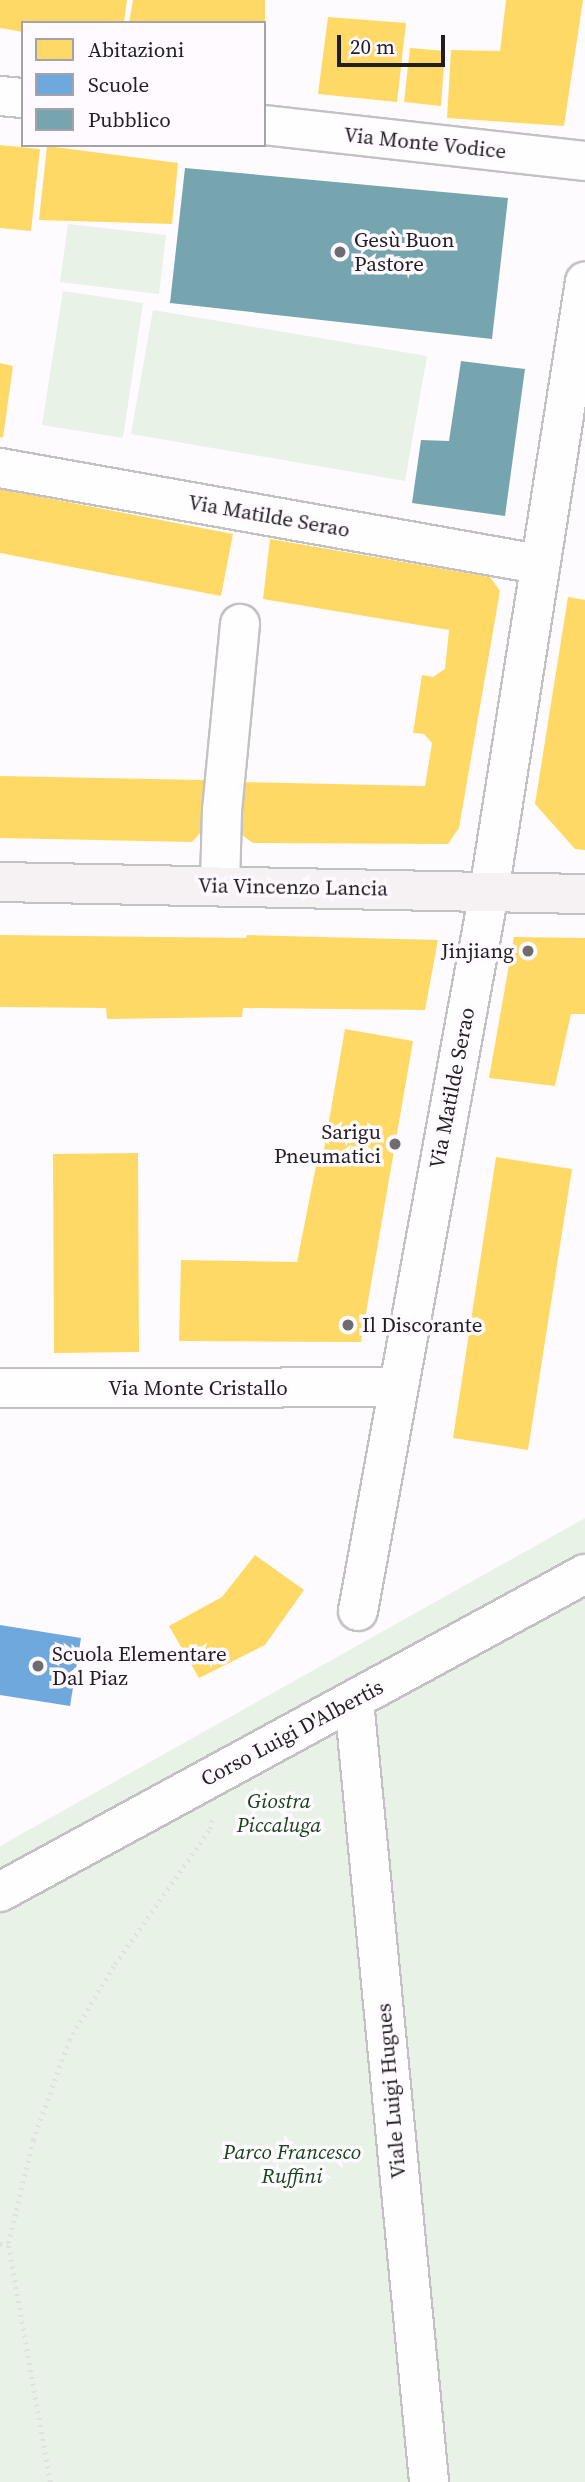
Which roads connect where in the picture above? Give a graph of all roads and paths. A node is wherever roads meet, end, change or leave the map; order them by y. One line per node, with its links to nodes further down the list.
1 (0, 96): 2 (street)
2 (21, 98)
3 (266, 125): 4 (street, Via Monte Vodice)
4 (585, 161)
5 (585, 282): 7 (street, Via Matilde Serao)
6 (0, 468): 7 (street, Via Matilde Serao)
7 (538, 564): 11 (street, Via Matilde Serao)
8 (240, 624): 10 (street)
9 (0, 882): 10 (street, Via Vincenzo Lancia)
10 (220, 886): 11 (street, Via Vincenzo Lancia)
11 (489, 892): 12 (street, Via Vincenzo Lancia); 13 (street, Via Matilde Serao)
12 (585, 894)
13 (396, 1387): 14 (street, Via Monte Cristallo); 16 (street, Via Matilde Serao)
14 (0, 1388)
15 (585, 1574): 17 (street, Corso Luigi D'Albertis)
16 (358, 1611)
17 (354, 1700): 18 (street, Corso Luigi D'Albertis); 23 (street, Viale Luigi Hugues)
18 (217, 1772): 19 (street, Corso Luigi D'Albertis); 20 (path)
19 (0, 1892)
20 (8, 2243): 21 (path); 22 (path)
21 (0, 2245)
22 (50, 2482)
23 (429, 2482)

